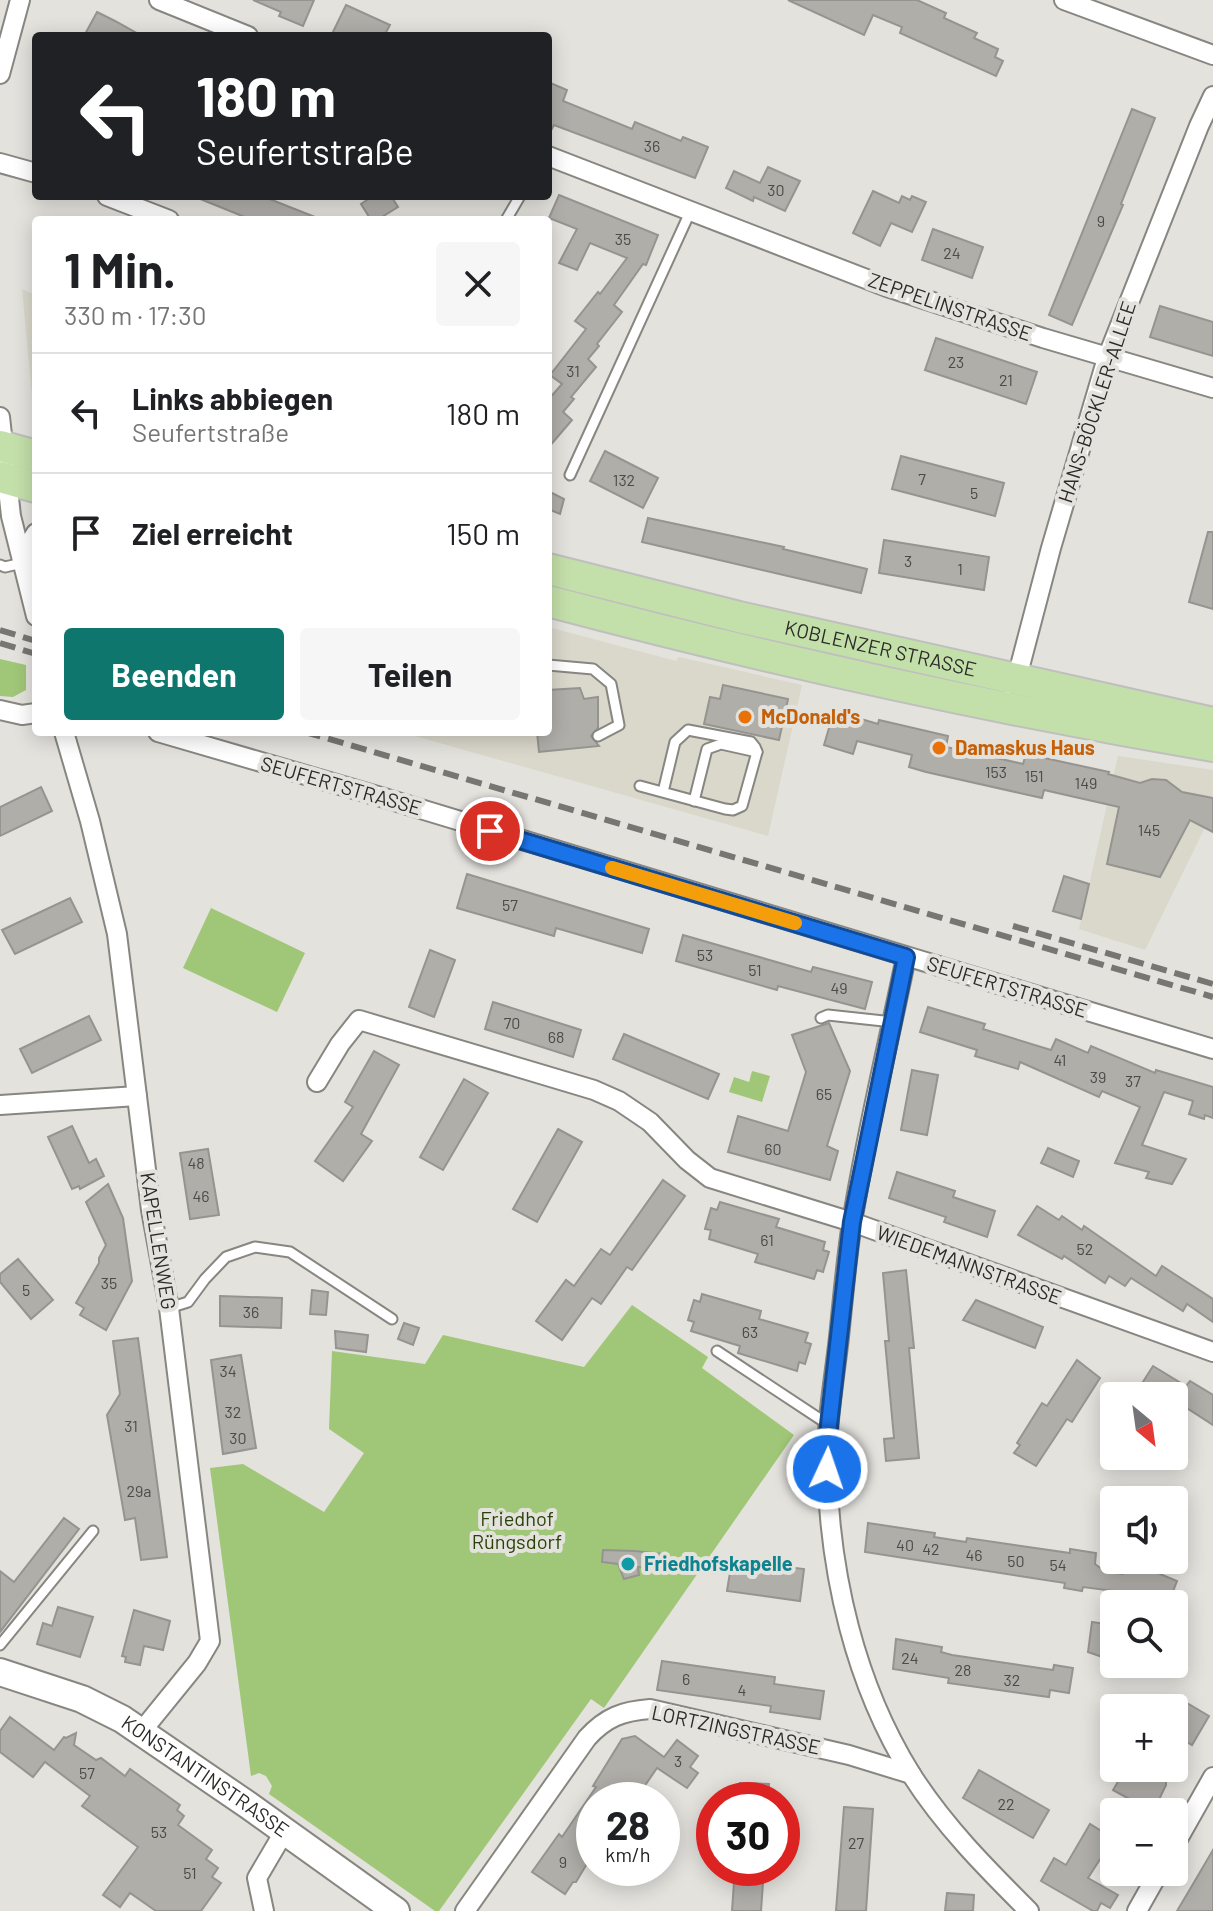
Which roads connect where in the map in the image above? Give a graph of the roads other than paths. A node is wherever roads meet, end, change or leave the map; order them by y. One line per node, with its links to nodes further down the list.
1 (20, 0): 6 (street)
2 (159, 0): 4 (street)
3 (1064, 0): 5 (street)
4 (238, 32)
5 (1213, 55)
6 (0, 74)
7 (1213, 96): 14 (street, HANS-BÖCKLER-ALLEE)
8 (552, 158): 12 (street, ZEPPELINSTRASSE)
9 (0, 163): 10 (street)
10 (32, 172)
11 (117, 200): 13 (street)
12 (691, 210): 14 (street, ZEPPELINSTRASSE); 18 (lane)
13 (159, 216)
14 (1107, 358): 15 (street, ZEPPELINSTRASSE); 28 (street, HANS-BÖCKLER-ALLEE)
15 (1213, 388)
16 (1, 436): 17 (main road); 19 (street)
17 (32, 454)
18 (570, 475)
19 (3, 478): 20 (main road); 22 (street)
20 (32, 486)
21 (32, 539): 22 (street)
22 (22, 563): 23 (lane); 25 (street)
23 (0, 565)
24 (552, 570): 28 (main road, KOBLENZER STRASSE)
25 (32, 601)
26 (552, 602): 29 (main road, KOBLENZER STRASSE)
27 (552, 665): 35 (lane)
28 (1014, 679): 29 (street); 32 (main road, KOBLENZER STRASSE)
29 (986, 704): 36 (main road, KOBLENZER STRASSE)
30 (0, 710): 31 (street)
31 (32, 714)
32 (1213, 723)
33 (65, 736): 46 (street, KAPELLENWEG)
34 (172, 736): 41 (street, SEUFERTSTRASSE)
35 (598, 736)
36 (1213, 746)
37 (756, 756): 39 (lane); 40 (lane); 40 (lane)
38 (640, 786): 39 (lane)
39 (663, 792): 40 (lane)
40 (694, 801)
41 (906, 957): 43 (street); 44 (street, SEUFERTSTRASSE)
42 (821, 1018): 43 (lane)
43 (893, 1022): 48 (street)
44 (1213, 1049)
45 (317, 1082): 48 (street, WIEDEMANNSTRASSE)
46 (137, 1096): 47 (street); 49 (street, KAPELLENWEG)
47 (0, 1105)
48 (852, 1222): 52 (street, WIEDEMANNSTRASSE); 53 (street)
49 (169, 1308): 50 (lane); 57 (street, KAPELLENWEG)
50 (392, 1319)
51 (717, 1351): 53 (lane)
52 (1213, 1352)
53 (829, 1425): 58 (street)
54 (93, 1531): 55 (lane)
55 (0, 1645)
56 (0, 1672): 57 (main road, KONSTANTINSTRASSE)
57 (141, 1732): 61 (main road, KONSTANTINSTRASSE)
58 (911, 1774): 65 (street, LORTZINGSTRASSE); 66 (street)
59 (1213, 1777): 60 (street)
60 (1188, 1821)
61 (284, 1832): 63 (street); 64 (main road, KONSTANTINSTRASSE)
62 (1151, 1886): 67 (street)
63 (264, 1911)
64 (396, 1911)
65 (465, 1911)
66 (1029, 1911)
67 (1137, 1911)

